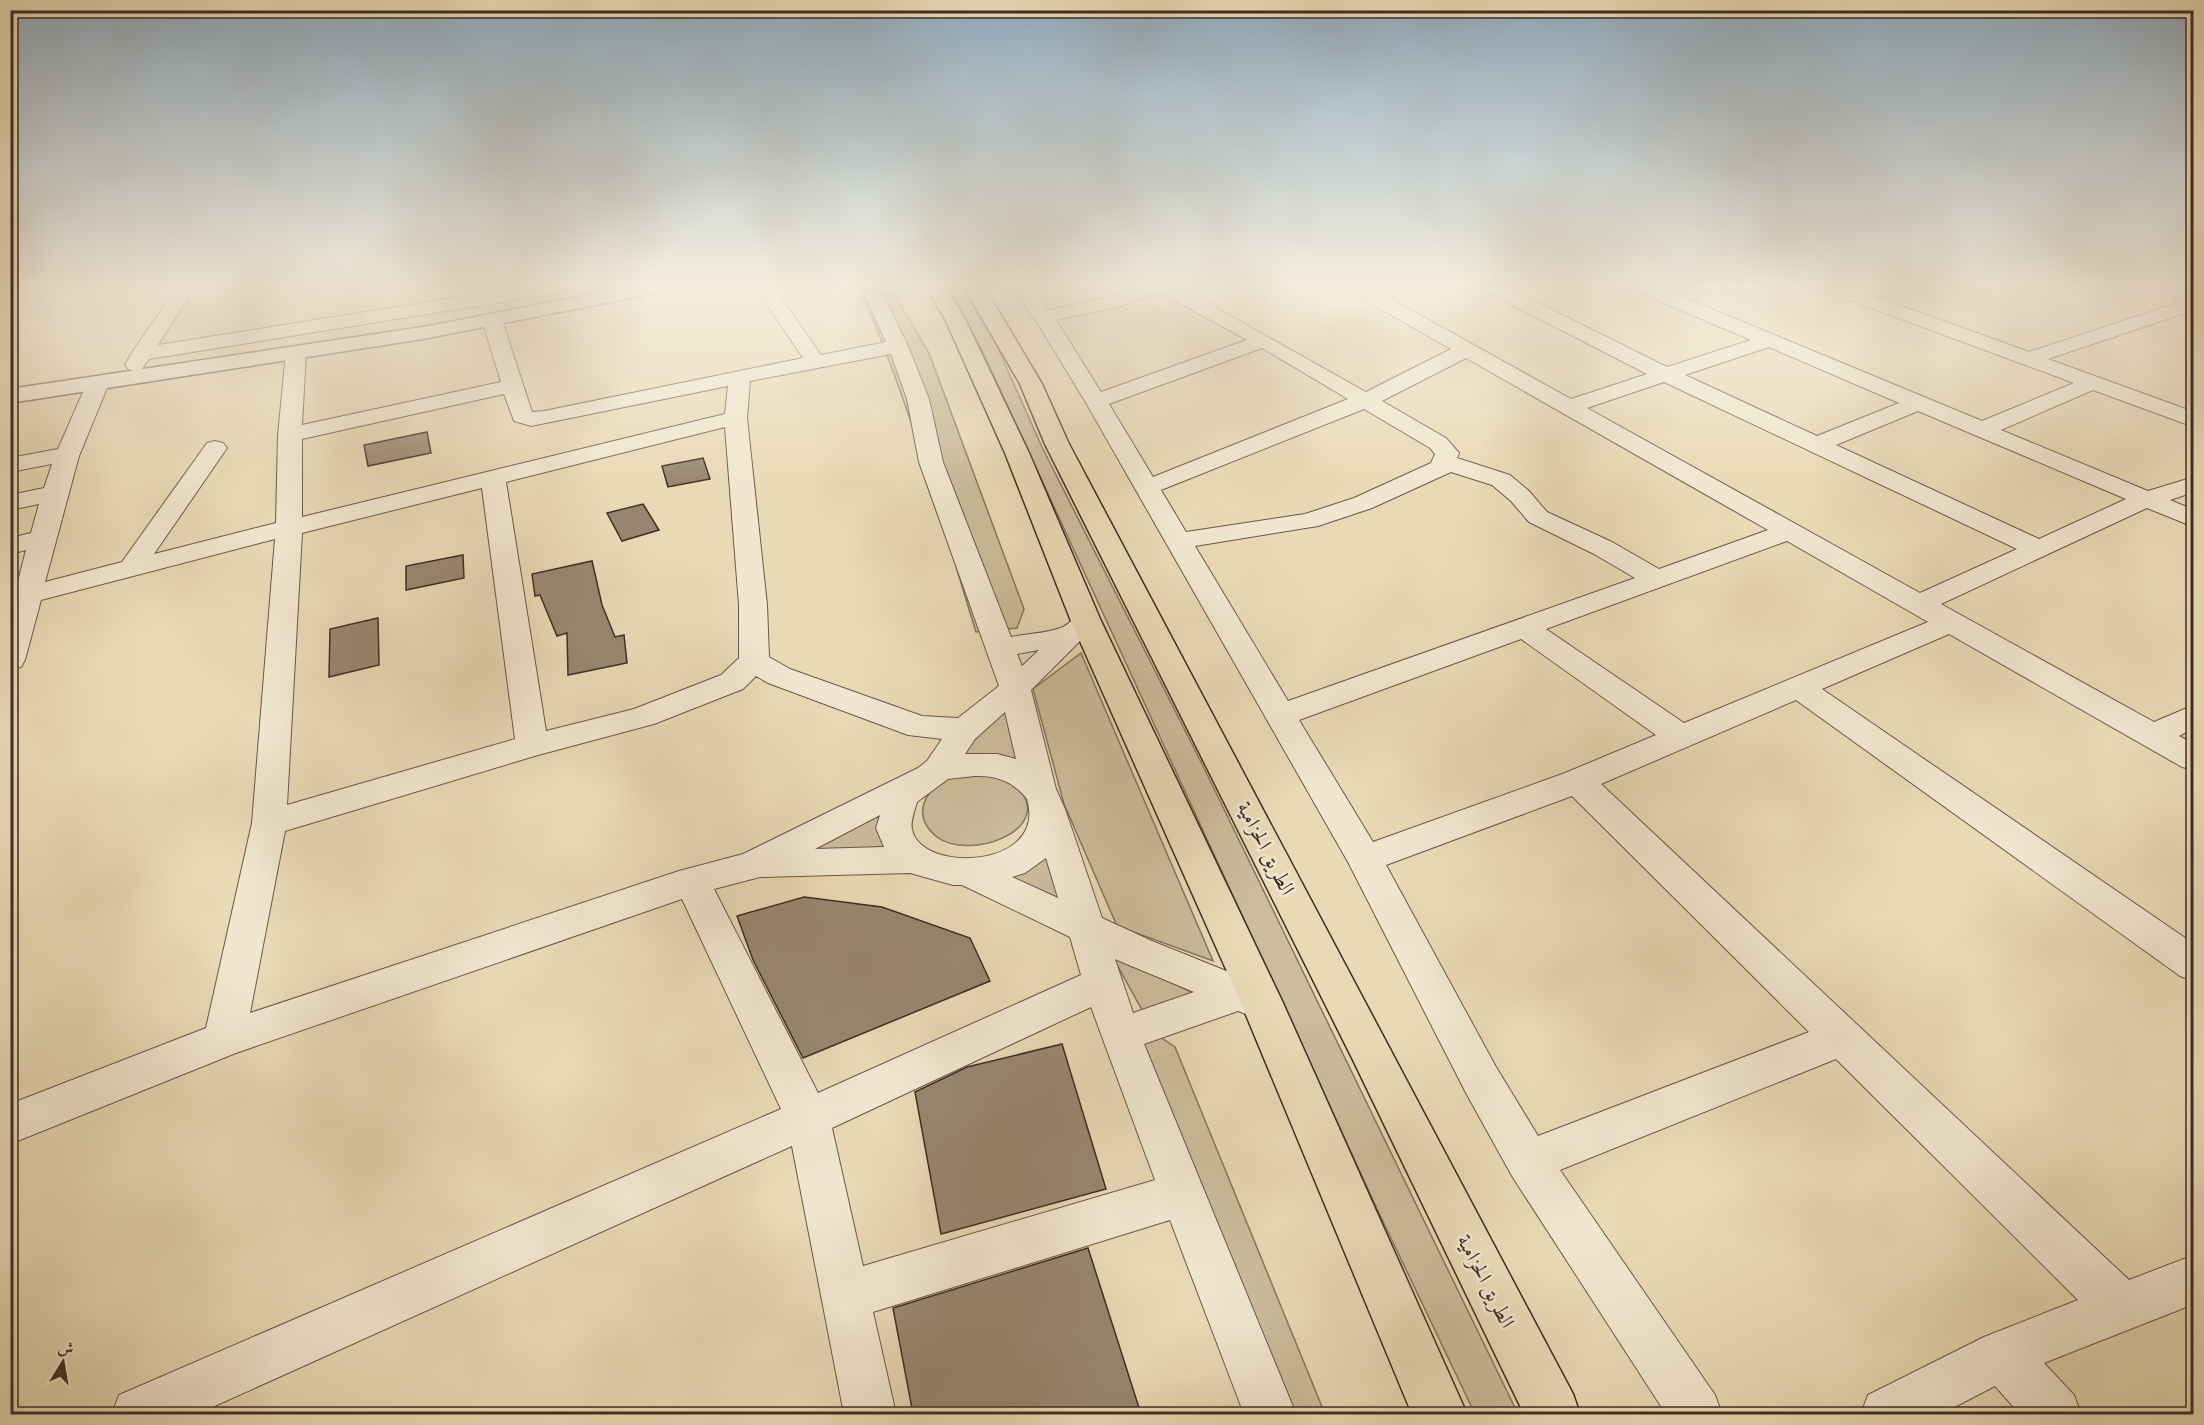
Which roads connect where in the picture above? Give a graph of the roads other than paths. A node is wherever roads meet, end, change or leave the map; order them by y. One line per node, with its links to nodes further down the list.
1 (143, 352): 21 (street)
2 (157, 352): 21 (street)
3 (305, 352): 20 (street)
4 (502, 352): 29 (street)
5 (809, 352): 23 (street)
6 (868, 352): 23 (street)
7 (900, 352): 64 (street)
8 (970, 352): 63 (highway)
9 (1012, 352): 105 (highway, الطريق الحزامية)
10 (1065, 352): 32 (street)
11 (1235, 352): 32 (street)
12 (1282, 352): 31 (street)
13 (1463, 352): 31 (street)
14 (1469, 352): 34 (street)
15 (1620, 352): 24 (street)
16 (1735, 352): 24 (street)
17 (1793, 352): 33 (street)
18 (2009, 352): 22 (street)
19 (2050, 352): 22 (street)
20 (296, 353): 26 (street); 38 (street)
21 (141, 354): 26 (street)
22 (2029, 359): 28 (street)
23 (815, 361): 25 (street)
24 (1664, 374): 34 (street); 39 (street)
25 (740, 377): 29 (street); 35 (street)
26 (127, 379): 27 (street)
27 (98, 383): 30 (street); 41 (street)
28 (2092, 383): 36 (street); 37 (street)
29 (513, 386): 38 (street)
30 (10, 396)
31 (1366, 400): 42 (street); 46 (street)
32 (1096, 401): 46 (street)
33 (1917, 403): 37 (street); 39 (street)
34 (1568, 407): 52 (street)
35 (736, 418): 44 (street); 66 (street)
36 (2193, 420)
37 (1981, 430): 48 (street)
38 (290, 435): 51 (street)
39 (1816, 445): 56 (street)
40 (214, 448): 57 (street)
41 (67, 454): 43 (street); 47 (street)
42 (1445, 462): 54 (street); 58 (street)
43 (10, 465)
44 (493, 478): 51 (street); 74 (street)
45 (2193, 484): 48 (street)
46 (1148, 487): 54 (street)
47 (56, 493): 49 (street); 53 (street)
48 (2146, 499): 50 (street); 56 (street)
49 (10, 503)
50 (2193, 519)
51 (289, 528): 57 (street); 79 (street)
52 (1788, 532): 58 (street); 60 (street)
53 (41, 539): 55 (street); 59 (street)
54 (1178, 541): 69 (street)
55 (10, 546)
56 (2039, 549): 60 (street)
57 (130, 570): 59 (street)
58 (1656, 579): 62 (street)
59 (20, 597): 65 (street)
60 (1918, 604): 61 (street)
61 (1950, 623): 67 (street); 72 (street)
62 (1524, 627): 69 (street); 73 (street)
63 (1080, 628): 64 (street); 68 (street); 88 (highway)
64 (1001, 648): 68 (street)
65 (10, 660)
66 (753, 661): 71 (street); 74 (street)
67 (1798, 687): 73 (street); 86 (street)
68 (1015, 688): 71 (street); 78 (street)
69 (1281, 715): 80 (street)
70 (2193, 715): 72 (street)
71 (966, 729): 76 (street)
72 (2153, 736): 75 (street)
73 (1681, 737): 77 (street)
74 (532, 745): 79 (street)
75 (2193, 759)
76 (929, 775): 78 (street); 81 (street); 82 (street)
77 (1578, 781): 80 (street); 90 (street)
78 (1044, 799): 83 (street); 85 (street)
79 (269, 823): 91 (street)
80 (1365, 859): 94 (street)
81 (915, 860): 82 (street); 83 (street)
82 (753, 865): 84 (street)
83 (972, 874): 85 (street)
84 (692, 881): 91 (street); 92 (street)
85 (1084, 927): 87 (street); 88 (street)
86 (2193, 964)
87 (1103, 983): 89 (street); 92 (street)
88 (1250, 998): 89 (street); 104 (highway)
89 (1120, 1035): 95 (street)
90 (1842, 1038): 94 (street); 98 (street)
91 (224, 1039): 93 (street)
92 (808, 1118): 97 (street); 100 (street)
93 (10, 1124)
94 (1528, 1161): 106 (street)
95 (1183, 1194): 97 (street); 103 (street)
96 (2193, 1279): 98 (street)
97 (845, 1296): 102 (street)
98 (2122, 1308): 99 (street)
99 (2002, 1355): 107 (street); 108 (street)
100 (202, 1400): 101 (street)
101 (138, 1414)
102 (870, 1414)
103 (1270, 1414)
104 (1440, 1414)
105 (1553, 1414)
106 (1696, 1414)
107 (1887, 1414)
108 (2055, 1414)

